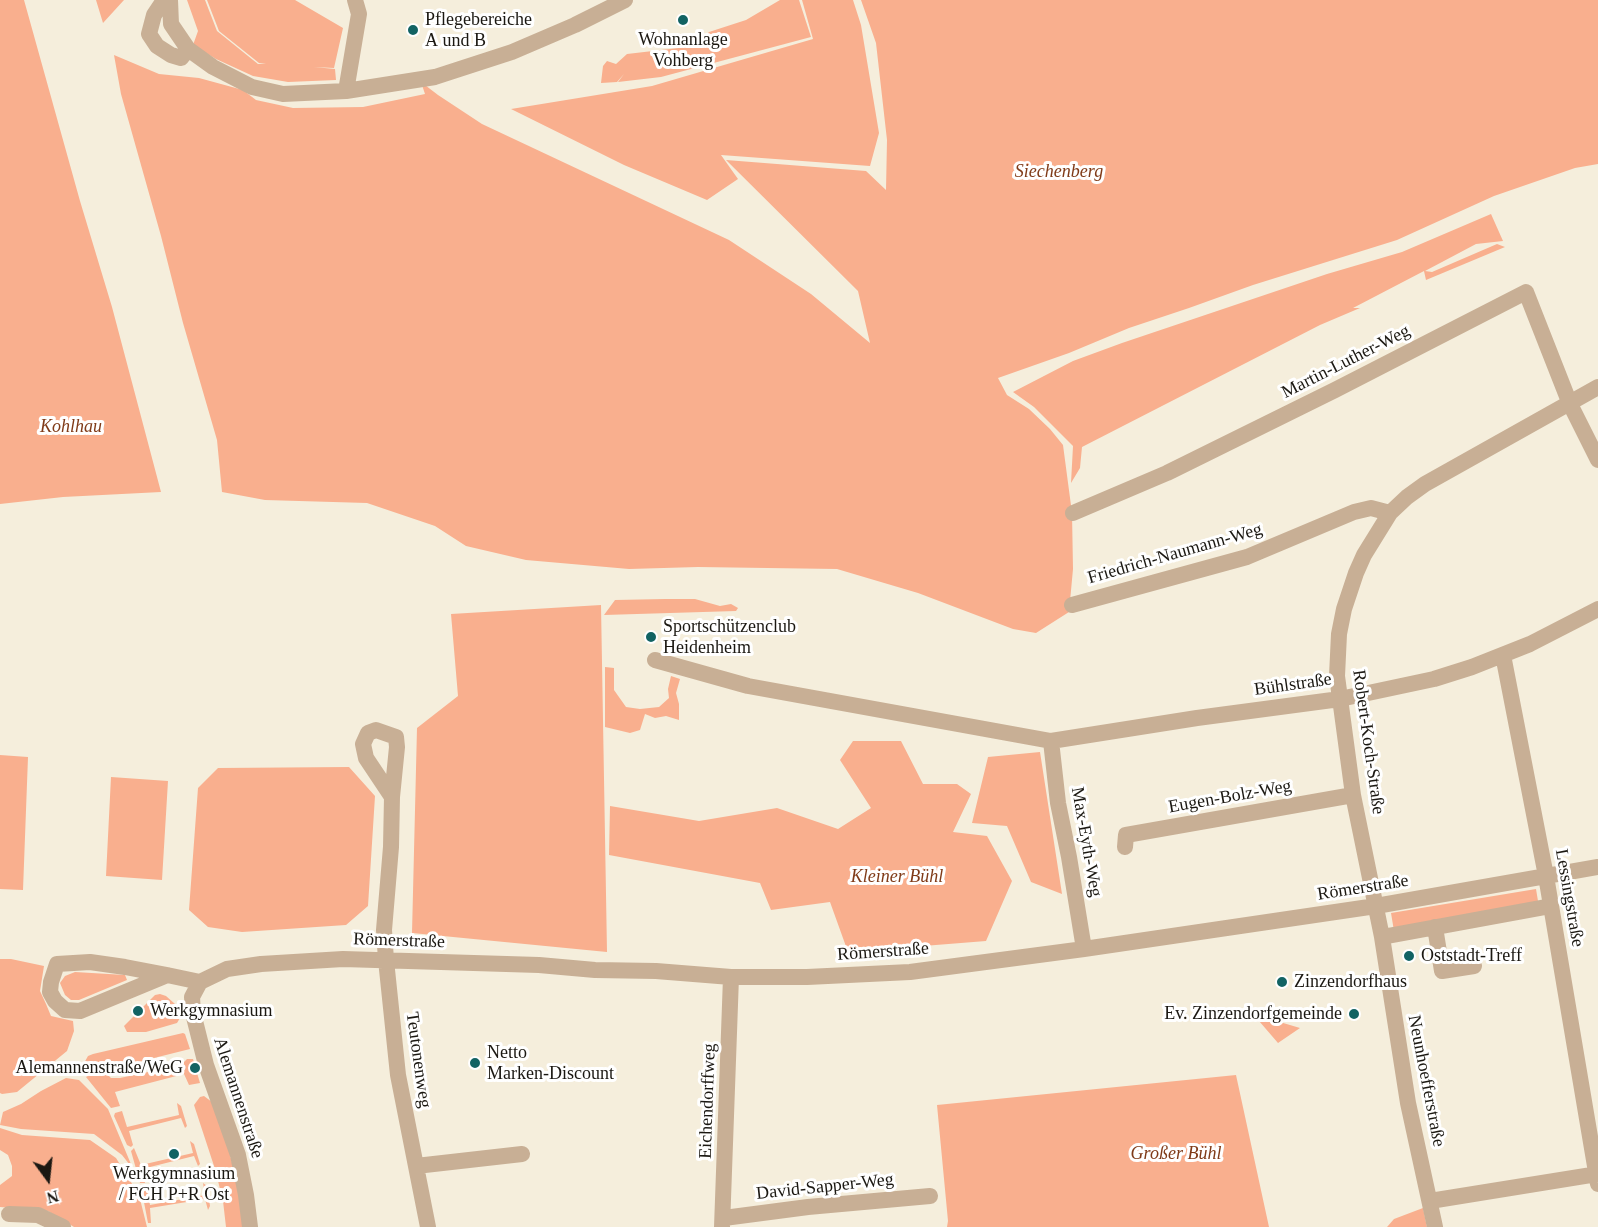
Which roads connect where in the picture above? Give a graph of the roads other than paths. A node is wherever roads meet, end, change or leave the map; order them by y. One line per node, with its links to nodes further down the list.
1 (164, 0): 5 (street)
2 (170, 0): 5 (street)
3 (355, 0): 6 (street)
4 (625, 0): 6 (street)
5 (188, 49): 6 (street)
6 (346, 91)
7 (1598, 387): 8 (street, Robert-Koch-Straße)
8 (1570, 404): 9 (street); 10 (street, Martin-Luther-Weg); 11 (street, Robert-Koch-Straße)
9 (1598, 460)
10 (1073, 513)
11 (1390, 513): 12 (street, Friedrich-Naumann-Weg); 16 (street, Robert-Koch-Straße)
12 (1072, 605)
13 (1598, 609): 14 (street, Bühlstraße)
14 (1503, 655): 16 (street, Bühlstraße); 22 (street, Lessingstraße)
15 (655, 660): 17 (street)
16 (1340, 699): 17 (street, Bühlstraße); 18 (street, Robert-Koch-Straße)
17 (1051, 741): 27 (street, Max-Eyth-Weg)
18 (1353, 795): 20 (street, Eugen-Bolz-Weg); 23 (street, Robert-Koch-Straße)
19 (392, 797): 28 (street, Teutonenweg)
20 (1125, 847)
21 (1598, 867): 22 (street, Römerstraße)
22 (1546, 876): 23 (street, Römerstraße); 24 (street, Lessingstraße)
23 (1376, 906): 26 (street, Neunhoefferstraße); 27 (street, Römerstraße)
24 (1551, 906): 25 (street); 35 (street, Lessingstraße)
25 (1435, 927): 26 (street); 29 (street)
26 (1382, 937): 37 (street, Neunhoefferstraße)
27 (1084, 949): 31 (street, Römerstraße)
28 (386, 960): 31 (street, Römerstraße); 32 (street, Römerstraße); 34 (street, Teutonenweg)
29 (1474, 966)
30 (167, 975): 30 (street); 32 (street)
31 (731, 977): 39 (street, Eichendorffweg)
32 (200, 982): 41 (street, Alemannenstraße)
33 (522, 1154): 34 (street)
34 (416, 1166): 42 (street, Teutonenweg)
35 (1597, 1177): 37 (street)
36 (930, 1196): 39 (street, David-Sapper-Weg)
37 (1430, 1201): 43 (street, Neunhoefferstraße)
38 (9, 1214): 40 (street)
39 (723, 1222)
40 (63, 1227)
41 (250, 1227)
42 (428, 1227)
43 (1436, 1227)

